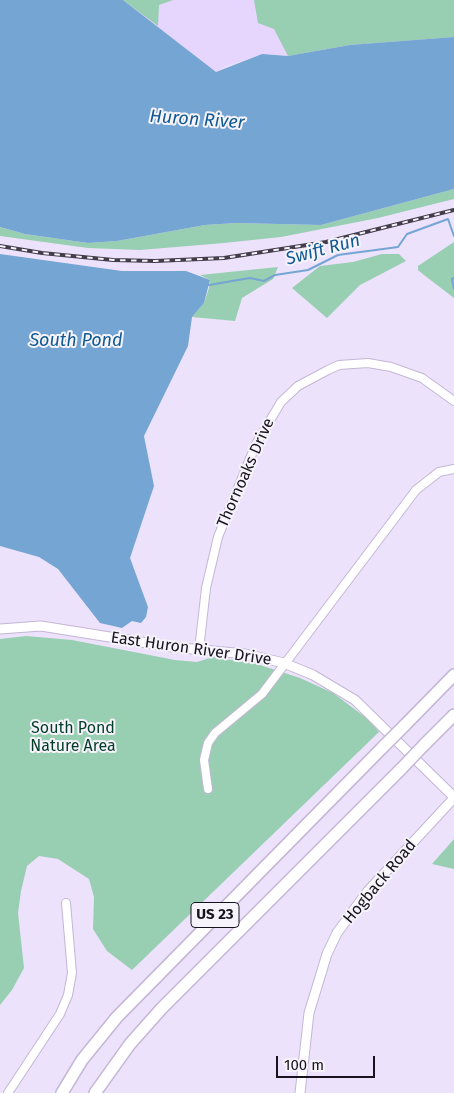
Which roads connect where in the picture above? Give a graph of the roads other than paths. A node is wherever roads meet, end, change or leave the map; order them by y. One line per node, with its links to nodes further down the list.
1 (454, 401): 4 (street, Thornoaks Drive)
2 (454, 468): 5 (street)
3 (0, 629): 4 (main road, East Huron River Drive)
4 (199, 650): 5 (main road, East Huron River Drive)
5 (284, 663): 8 (street); 9 (main road, East Huron River Drive)
6 (454, 675): 12 (highway, US 23, bridge)
7 (454, 715): 13 (highway, US 23, bridge)
8 (208, 789)
9 (454, 798): 14 (main road, Hogback Road)
10 (66, 903): 11 (street)
11 (8, 1093)
12 (62, 1093)
13 (95, 1093)
14 (300, 1093)

